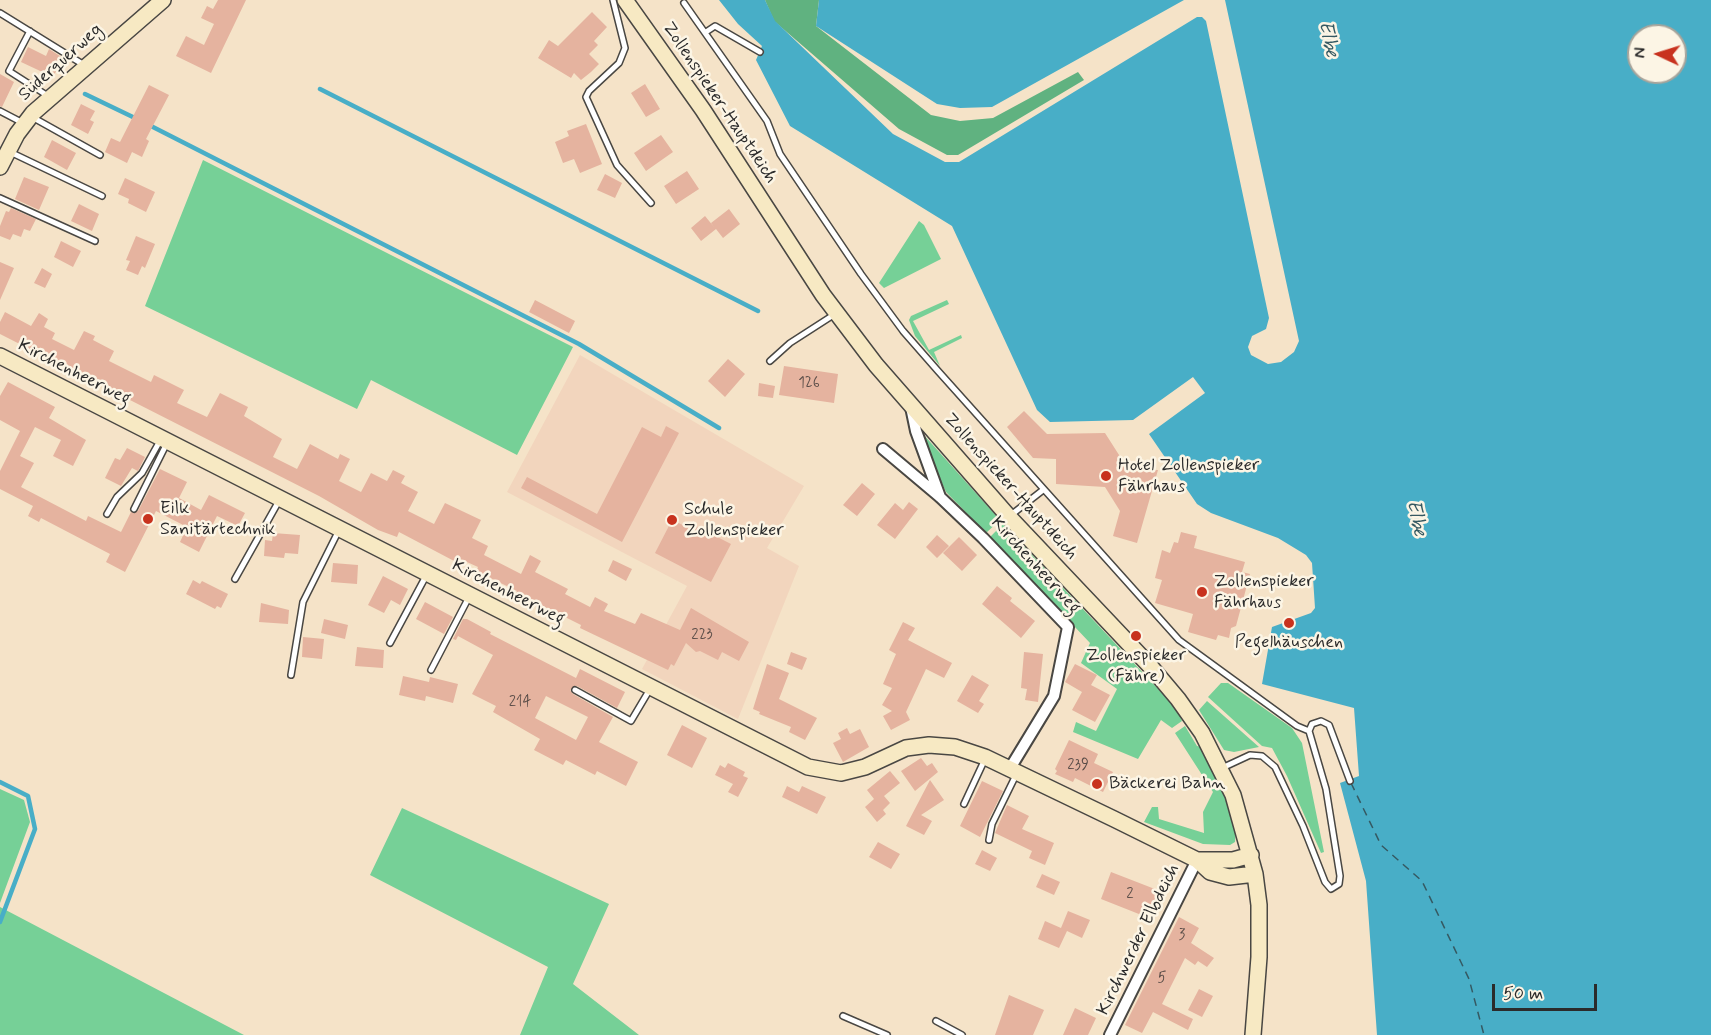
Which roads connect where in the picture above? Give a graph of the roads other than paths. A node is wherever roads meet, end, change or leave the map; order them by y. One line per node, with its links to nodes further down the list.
1 (163, 0): 9 (street, Süderquerweg)
2 (613, 0): 17 (lane)
3 (625, 0): 19 (street, Zollenspieker-Hauptdeich)
4 (684, 3): 7 (lane)
5 (0, 13): 6 (lane)
6 (30, 31): 9 (lane); 10 (lane)
7 (706, 32): 8 (lane); 25 (lane)
8 (760, 52)
9 (86, 66): 10 (street, Süderquerweg)
10 (49, 97): 12 (street, Süderquerweg)
11 (0, 111): 12 (lane)
12 (28, 120): 13 (lane); 14 (street, Süderquerweg)
13 (100, 155)
14 (3, 160): 15 (lane)
15 (102, 196)
16 (0, 198): 18 (lane)
17 (651, 203)
18 (95, 241)
19 (836, 313): 21 (lane); 22 (street, Zollenspieker-Hauptdeich)
20 (0, 356): 23 (street, Kirchenheerweg)
21 (770, 361)
22 (911, 407): 26 (street, Kirchenheerweg); 30 (street, Zollenspieker-Hauptdeich)
23 (164, 441): 27 (street, Kirchenheerweg); 28 (lane); 29 (lane)
24 (883, 449): 26 (street, Kirchenheerweg)
25 (1043, 490): 30 (lane); 40 (lane)
26 (940, 497): 43 (street, Kirchenheerweg)
27 (280, 499): 31 (street, Kirchenheerweg); 33 (lane)
28 (134, 508)
29 (107, 514)
30 (1009, 517): 42 (street, Zollenspieker-Hauptdeich)
31 (339, 529): 32 (street, Kirchenheerweg); 37 (lane)
32 (427, 574): 34 (street, Kirchenheerweg); 35 (lane)
33 (235, 579)
34 (470, 595): 36 (lane); 38 (street, Kirchenheerweg)
35 (390, 643)
36 (430, 670)
37 (291, 675)
38 (651, 687): 39 (lane); 41 (street, Kirchenheerweg)
39 (575, 690)
40 (1309, 731): 42 (lane); 44 (lane)
41 (986, 758): 43 (street, Kirchenheerweg); 45 (lane)
42 (1221, 769): 47 (street, Zollenspieker-Hauptdeich)
43 (1013, 772): 46 (lane); 48 (street, Kirchenheerweg)
44 (1350, 781)
45 (964, 804)
46 (989, 840)
47 (1251, 855): 48 (street, Kirchenheerweg); 49 (street, Zollenspieker-Hauptdeich)
48 (1197, 860): 49 (street, Kirchenheerweg); 54 (street, Kirchwerder Elbdeich)
49 (1255, 874): 55 (street, Zollenspieker-Hauptdeich)
50 (843, 1016): 52 (lane)
51 (936, 1021): 53 (lane)
52 (887, 1035)
53 (962, 1035)
54 (1110, 1035)
55 (1254, 1035)

